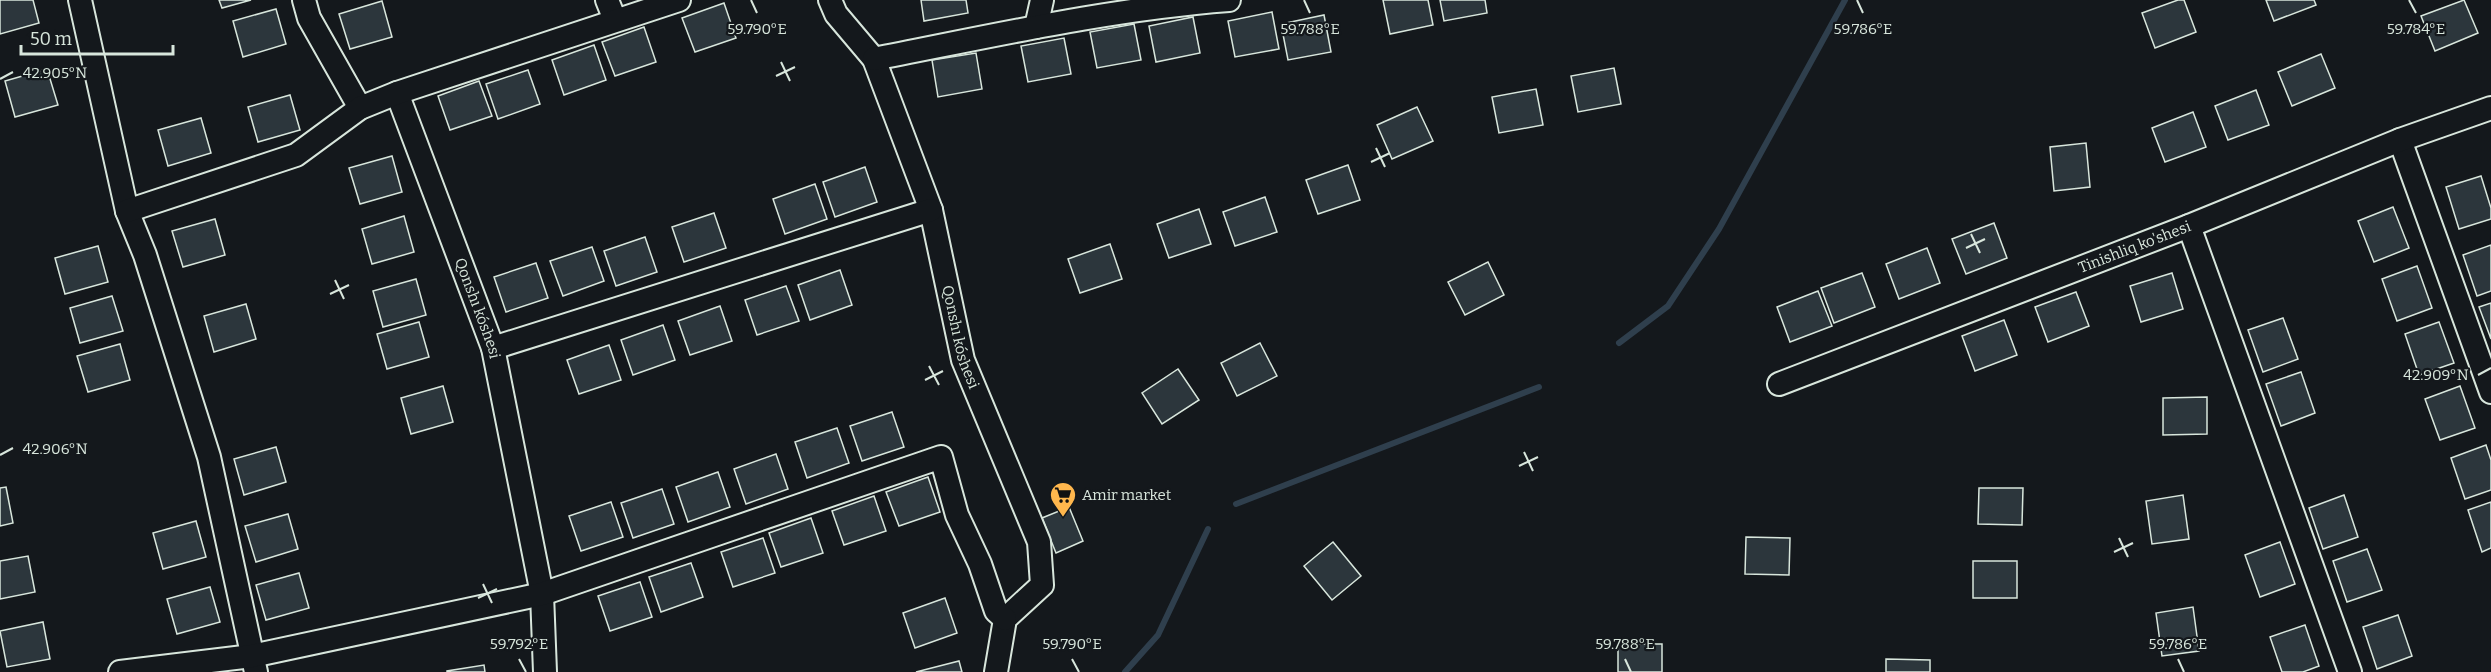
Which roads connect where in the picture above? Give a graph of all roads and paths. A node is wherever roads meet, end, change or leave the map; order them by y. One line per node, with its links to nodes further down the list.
1 (80, 0): 15 (street)
2 (304, 0): 11 (street)
3 (679, 0): 7 (street)
4 (830, 0): 9 (street, Qonshı kóshesi)
5 (1042, 0): 8 (street)
6 (1229, 0): 8 (street)
7 (611, 10): 10 (street)
8 (1036, 27): 9 (street)
9 (874, 59): 14 (street, Qonshı kóshesi)
10 (397, 93): 11 (street); 17 (street, Qonshı kóshesi)
11 (360, 108): 15 (street)
12 (2491, 108): 13 (street, Tinishliq ko'shesi)
13 (2400, 140): 16 (street, Tinishliq ko'shesi); 19 (street)
14 (931, 210): 17 (street); 21 (street, Qonshı kóshesi)
15 (127, 211): 22 (street)
16 (2189, 226): 18 (street, Tinishliq ko'shesi); 26 (street)
17 (494, 348): 20 (street, Qonshı kóshesi)
18 (1779, 384)
19 (2491, 392)
20 (542, 594): 21 (street); 22 (street); 24 (street, Qonshı kóshesi)
21 (1005, 619): 25 (street)
22 (254, 664): 23 (street)
23 (120, 672)
24 (545, 672)
25 (996, 672)
26 (2350, 672)

